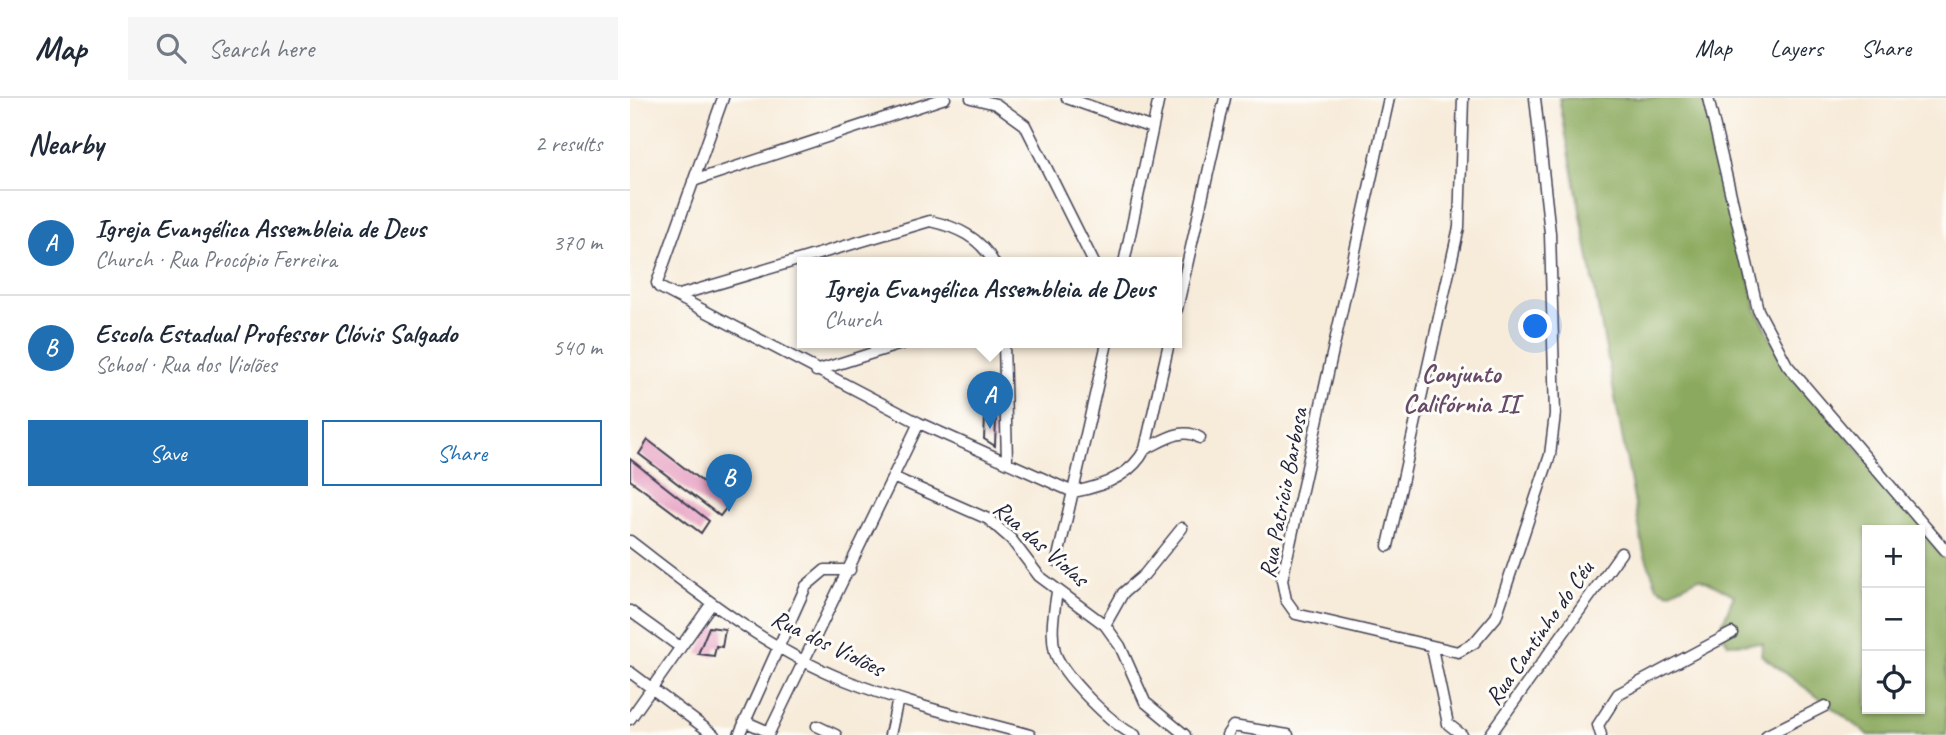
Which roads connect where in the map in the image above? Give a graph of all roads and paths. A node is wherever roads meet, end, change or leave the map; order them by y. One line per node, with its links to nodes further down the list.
1 (723, 98): 12 (street)
2 (946, 98): 12 (street)
3 (971, 98): 15 (street)
4 (1067, 98): 11 (street)
5 (1159, 98): 11 (street)
6 (1225, 98): 18 (street)
7 (1389, 98): 47 (street, Rua Patrício Barbosa)
8 (1463, 98): 33 (street)
9 (1535, 98): 47 (street, Rua Patrício Barbosa)
10 (1708, 98): 34 (street)
11 (1152, 128): 16 (street)
12 (693, 181): 19 (street)
13 (808, 257): 14 (street)
14 (990, 257)
15 (1091, 257)
16 (1125, 257)
17 (797, 260): 19 (street)
18 (1182, 287)
19 (676, 296): 24 (street)
20 (888, 348): 24 (street)
21 (1004, 348): 28 (street)
22 (1106, 348): 30 (street)
23 (1169, 348): 27 (street)
24 (816, 370): 25 (street)
25 (919, 423): 28 (street); 29 (street)
26 (1200, 438): 27 (street)
27 (1145, 449): 30 (street)
28 (1007, 461): 30 (street)
29 (895, 478): 37 (street); 39 (street, Rua das Violas)
30 (1073, 492): 36 (street)
31 (1182, 528): 43 (street)
32 (630, 541): 40 (street, Rua dos Violões)
33 (1388, 546)
34 (1946, 551)
35 (1621, 553): 67 (street, Rua Cantinho do Céu)
36 (1057, 561)
37 (850, 570): 38 (street); 41 (street)
38 (818, 573): 41 (street); 45 (street)
39 (1057, 592): 43 (street, Rua das Violas); 62 (street)
40 (712, 603): 45 (street, Rua dos Violões); 46 (street)
41 (830, 609): 48 (street)
42 (630, 611): 46 (street)
43 (1105, 625): 63 (street, Rua das Violas)
44 (1732, 633): 68 (street)
45 (778, 646): 48 (street, Rua dos Violões); 54 (street)
46 (680, 648): 50 (street)
47 (1432, 648): 66 (street, Rua Cantinho do Céu)
48 (803, 660): 51 (street, Rua dos Violões); 56 (street)
49 (630, 672): 50 (street)
50 (651, 688): 53 (street); 57 (street)
51 (898, 699): 60 (street); 61 (street, Rua dos Violões)
52 (1825, 706): 69 (street)
53 (630, 719)
54 (744, 721): 56 (street); 58 (street)
55 (817, 726): 59 (street)
56 (768, 734)
57 (714, 735)
58 (739, 735)
59 (836, 735)
60 (890, 735)
61 (1030, 735)
62 (1135, 735)
63 (1185, 735)
64 (1227, 735): 65 (street)
65 (1288, 735)
66 (1462, 735)
67 (1490, 735)
68 (1601, 735)
69 (1767, 735)

